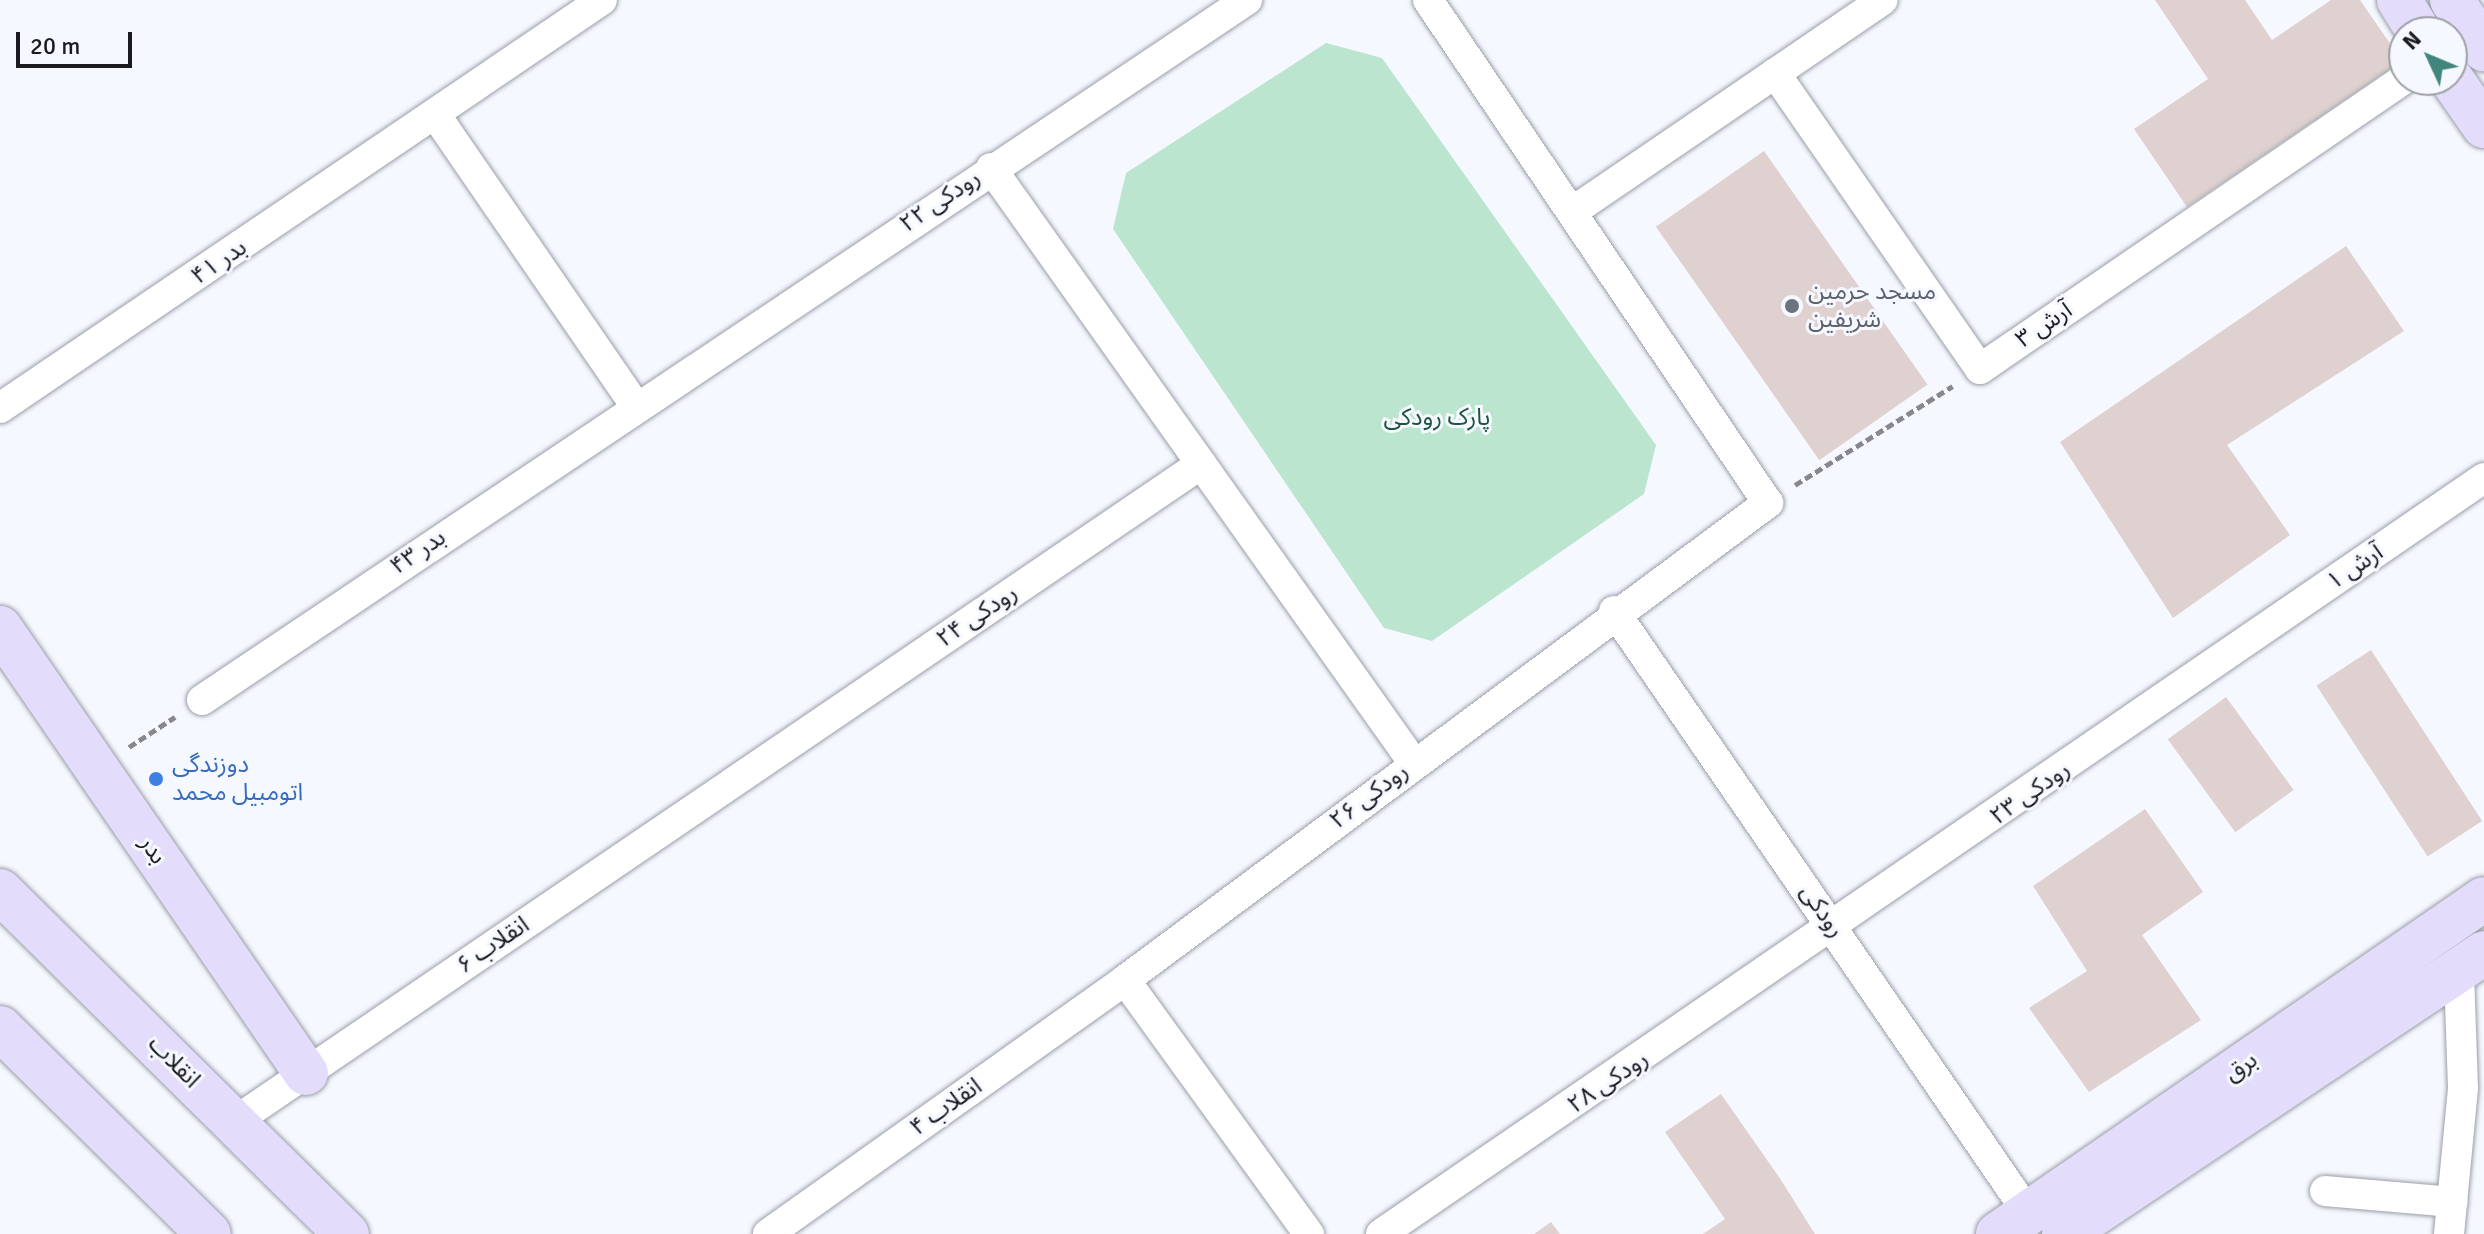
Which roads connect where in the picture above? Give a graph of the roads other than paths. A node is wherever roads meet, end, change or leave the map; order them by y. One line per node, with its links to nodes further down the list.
1 (602, 0): 11 (street, بدر ۴۱)
2 (1247, 0): 6 (street, رودکی ۲۲)
3 (1428, 0): 14 (street)
4 (1883, 0): 8 (street)
5 (2452, 0): 7 (street)
6 (1205, 11): 13 (street, رودکی ۲۲)
7 (2484, 49)
8 (1775, 73): 9 (street, آرش ۳); 14 (street)
9 (2388, 90)
10 (2463, 96): 12 (street)
11 (437, 117): 15 (street); 16 (street, بدر ۴۱)
12 (2484, 126)
13 (991, 168): 15 (street, رودکی ۲۲); 17 (street)
14 (1572, 212): 19 (street, رودکی ۲۶)
15 (634, 404): 22 (street, بدر ۴۳)
16 (0, 408)
17 (1201, 464): 23 (street); 24 (street, رودکی ۲۴)
18 (2484, 478): 21 (street, آرش ۱)
19 (1614, 611): 23 (street, رودکی ۲۶); 27 (street, رودکی)
20 (0, 628): 31 (street, بدر)
21 (2225, 656): 27 (street, رودکی ۲۳)
22 (202, 700)
23 (1413, 762): 29 (street, رودکی ۲۶)
24 (753, 769): 31 (street, انقلاب ۶)
25 (0, 891): 32 (street, انقلاب)
26 (2484, 899): 35 (street, برق)
27 (1834, 929): 35 (street, رودکی); 40 (street, رودکی ۲۸)
28 (2472, 962): 34 (street); 35 (street, برق)
29 (1125, 980): 38 (street, انقلاب ۴); 39 (street)
30 (0, 1028): 36 (street)
31 (306, 1073): 32 (street, انقلاب ۶)
32 (234, 1122): 37 (street, انقلاب)
33 (2325, 1191): 34 (street)
34 (2453, 1202): 41 (street)
35 (2033, 1229)
36 (209, 1234)
37 (347, 1234)
38 (768, 1234)
39 (1309, 1234)
40 (1381, 1234)
41 (2449, 1234)

